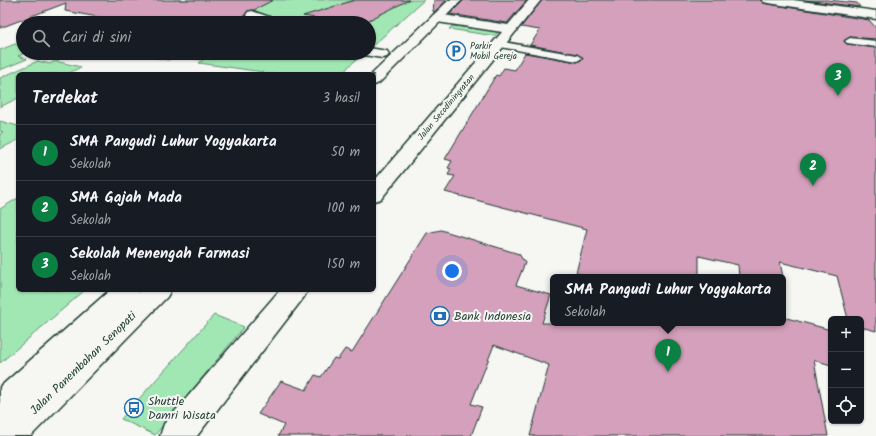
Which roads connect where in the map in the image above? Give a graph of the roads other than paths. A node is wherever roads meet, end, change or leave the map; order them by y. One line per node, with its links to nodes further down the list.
1 (441, 0): 12 (street)
2 (456, 0): 7 (street)
3 (535, 0): 8 (street, Jalan Secodiningratan)
4 (768, 0): 5 (street)
5 (832, 5): 6 (street)
6 (876, 15)
7 (438, 18): 8 (street); 14 (street)
8 (510, 29): 10 (street, Jalan Secodiningratan)
9 (850, 41): 11 (lane)
10 (498, 44): 13 (lane); 15 (street, Jalan Secodiningratan)
11 (876, 44)
12 (376, 54)
13 (577, 58)
14 (376, 78)
15 (381, 176): 16 (street, Jalan Secodiningratan)
16 (376, 189)
17 (124, 292): 20 (street)
18 (156, 292): 21 (street, Jalan Panembahan Senopati)
19 (293, 292): 22 (street)
20 (0, 407)
21 (8, 436)
22 (176, 436)

